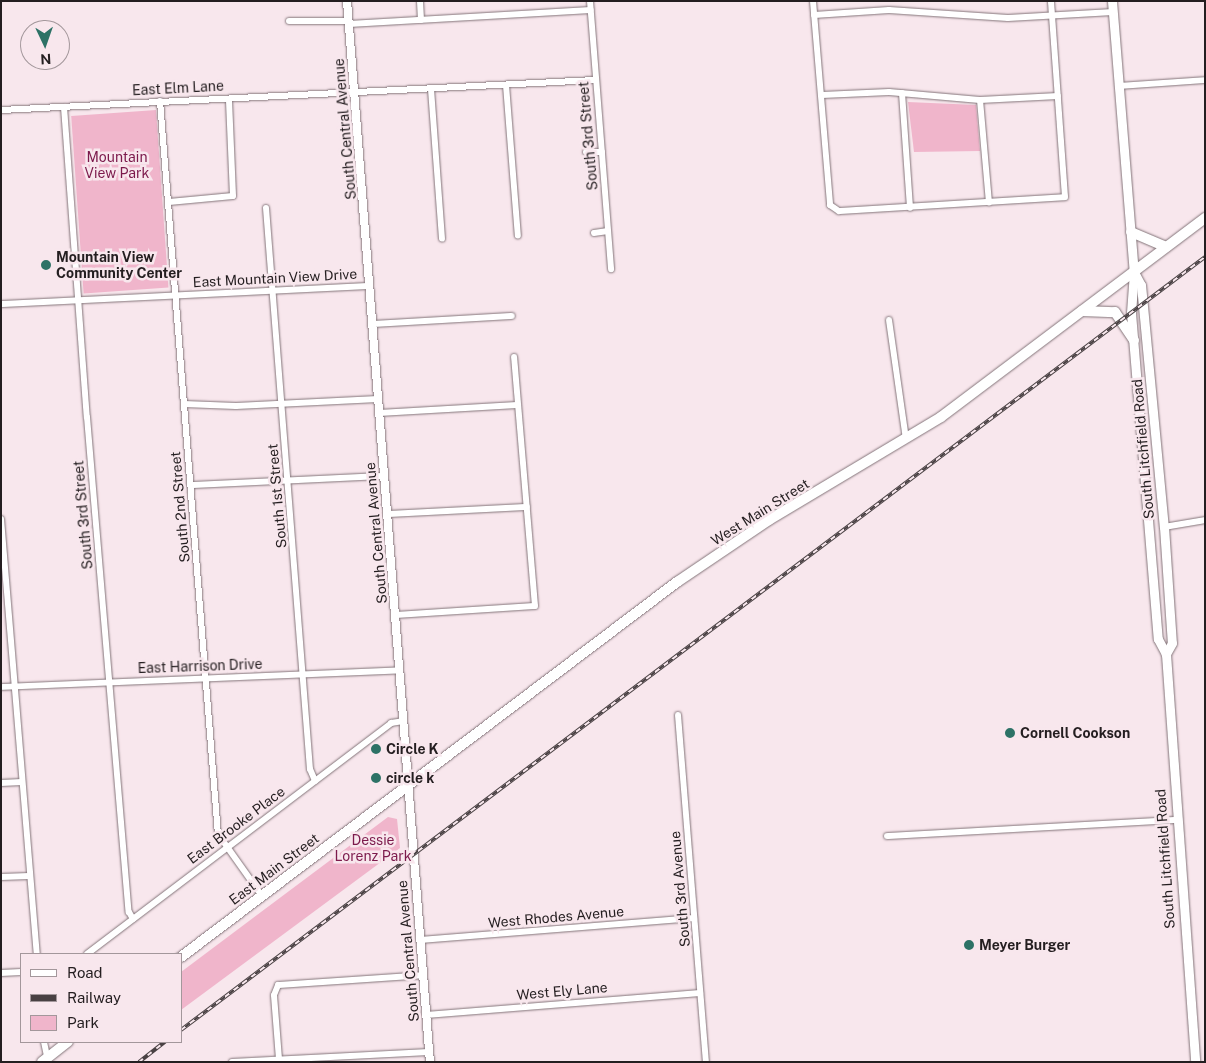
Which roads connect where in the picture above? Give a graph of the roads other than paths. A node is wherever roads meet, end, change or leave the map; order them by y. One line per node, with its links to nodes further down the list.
1 (347, 1): 13 (street, South Central Avenue)
2 (420, 1): 11 (street)
3 (590, 1): 7 (street, South 3rd Street)
4 (813, 1): 9 (street)
5 (1051, 1): 10 (street)
6 (1112, 1): 8 (main road, South Litchfield Road)
7 (591, 10): 11 (street); 14 (street, South 3rd Street)
8 (1113, 12): 10 (street); 17 (main road, South Litchfield Road)
9 (814, 15): 10 (street); 21 (street)
10 (1052, 15): 22 (street)
11 (421, 20): 13 (street)
12 (289, 21): 13 (street)
13 (349, 22): 19 (street, South Central Avenue)
14 (596, 80): 16 (street, East Elm Lane); 29 (street, South 3rd Street)
15 (1205, 80): 17 (street)
16 (506, 85): 18 (street, East Elm Lane); 38 (street)
17 (1118, 86): 36 (main road, South Litchfield Road)
18 (431, 89): 19 (street, East Elm Lane); 39 (street)
19 (355, 93): 23 (street, East Elm Lane); 43 (street, South Central Avenue)
20 (902, 93): 21 (street); 24 (street); 33 (street)
21 (822, 95): 33 (street)
22 (1058, 96): 24 (street); 31 (street)
23 (229, 99): 25 (street, East Elm Lane); 30 (street)
24 (980, 100): 31 (street)
25 (160, 101): 26 (street, East Elm Lane); 30 (street, South 2nd Street)
26 (64, 107): 27 (street, East Elm Lane); 46 (street, South 3rd Street)
27 (1, 110)
28 (586, 152): 29 (street)
29 (602, 152): 35 (street, South 3rd Street)
30 (168, 202): 45 (street, South 2nd Street)
31 (989, 203): 33 (street)
32 (266, 208): 44 (street, South 1st Street)
33 (910, 208)
34 (1205, 218): 40 (main road, West Main Street)
35 (608, 231): 37 (street); 41 (street, South 3rd Street)
36 (1131, 232): 40 (main road); 42 (main road, South Litchfield Road)
37 (594, 233)
38 (518, 236)
39 (442, 239)
40 (1166, 248): 42 (main road, West Main Street)
41 (611, 269)
42 (1134, 272): 48 (main road, West Main Street); 52 (main road, South Litchfield Road); 67 (main road, South Litchfield Road)
43 (370, 286): 44 (street, East Mountain View Drive); 51 (street, South Central Avenue)
44 (272, 290): 45 (street, East Mountain View Drive); 56 (street, South 1st Street)
45 (175, 295): 46 (street, East Mountain View Drive); 55 (street, South 2nd Street)
46 (79, 300): 47 (street, East Mountain View Drive); 76 (street, South 3rd Street)
47 (1, 304)
48 (1081, 311): 52 (main road); 59 (main road, West Main Street)
49 (512, 316): 51 (street)
50 (889, 320): 59 (street)
51 (372, 324): 54 (street, South Central Avenue)
52 (1134, 340): 68 (main road, South Litchfield Road)
53 (514, 357): 57 (street)
54 (378, 399): 56 (street); 58 (street, South Central Avenue)
55 (184, 404): 56 (street); 62 (street, South 2nd Street)
56 (282, 404): 61 (street, South 1st Street)
57 (517, 404): 58 (street); 63 (street)
58 (378, 413): 60 (street, South Central Avenue)
59 (906, 440): 84 (main road, West Main Street)
60 (384, 476): 61 (street); 64 (street, South Central Avenue)
61 (288, 479): 62 (street); 74 (street, South 1st Street)
62 (191, 485): 75 (street, South 2nd Street)
63 (526, 507): 64 (street); 69 (street)
64 (387, 514): 69 (street, South Central Avenue)
65 (1, 519): 77 (street)
66 (1205, 520): 67 (street)
67 (1164, 526): 68 (main road); 71 (main road, South Litchfield Road)
68 (1151, 528): 70 (main road, South Litchfield Road)
69 (395, 615): 73 (street, South Central Avenue)
70 (1158, 639): 71 (main road); 72 (main road, South Litchfield Road)
71 (1172, 643): 72 (main road)
72 (1166, 654): 85 (main road, South Litchfield Road)
73 (400, 670): 74 (street, East Harrison Drive); 80 (street, South Central Avenue)
74 (304, 674): 75 (street, East Harrison Drive); 81 (street, South 1st Street)
75 (207, 679): 76 (street, East Harrison Drive); 87 (street, South 2nd Street)
76 (110, 682): 77 (street, East Harrison Drive); 92 (street, South 3rd Street)
77 (15, 687): 78 (street, East Harrison Drive); 82 (street)
78 (1, 688)
79 (678, 715): 91 (street, South 3rd Avenue)
80 (403, 721): 81 (street, East Brooke Place); 84 (street, South Central Avenue)
81 (315, 781): 87 (street, East Brooke Place)
82 (22, 782): 83 (street); 88 (street)
83 (1, 783)
84 (408, 785): 90 (main road, East Main Street); 93 (street, South Central Avenue)
85 (1176, 820): 86 (street); 111 (main road, South Litchfield Road)
86 (887, 836)
87 (225, 849): 90 (street, South 2nd Street); 92 (street, East Brooke Place)
88 (30, 876): 89 (street); 94 (street)
89 (1, 877)
90 (262, 896): 96 (main road, East Main Street)
91 (694, 918): 93 (street, West Rhodes Avenue); 100 (street, South 3rd Avenue)
92 (133, 920): 95 (street, East Brooke Place)
93 (420, 940): 99 (street, South Central Avenue)
94 (37, 953)
95 (88, 953)
96 (182, 956)
97 (20, 972): 98 (street)
98 (1, 973)
99 (423, 975): 101 (street, South Central Avenue); 105 (street)
100 (700, 993): 101 (street, West Ely Lane); 110 (street, South 3rd Avenue)
101 (426, 1015): 104 (street, South Central Avenue)
102 (44, 1043): 107 (street)
103 (67, 1043): 107 (main road)
104 (429, 1052): 106 (street); 109 (street, South Central Avenue)
105 (279, 1059): 106 (street); 108 (street)
106 (335, 1059)
107 (46, 1060)
108 (232, 1062)
109 (430, 1062)
110 (706, 1062)
111 (1195, 1062)

